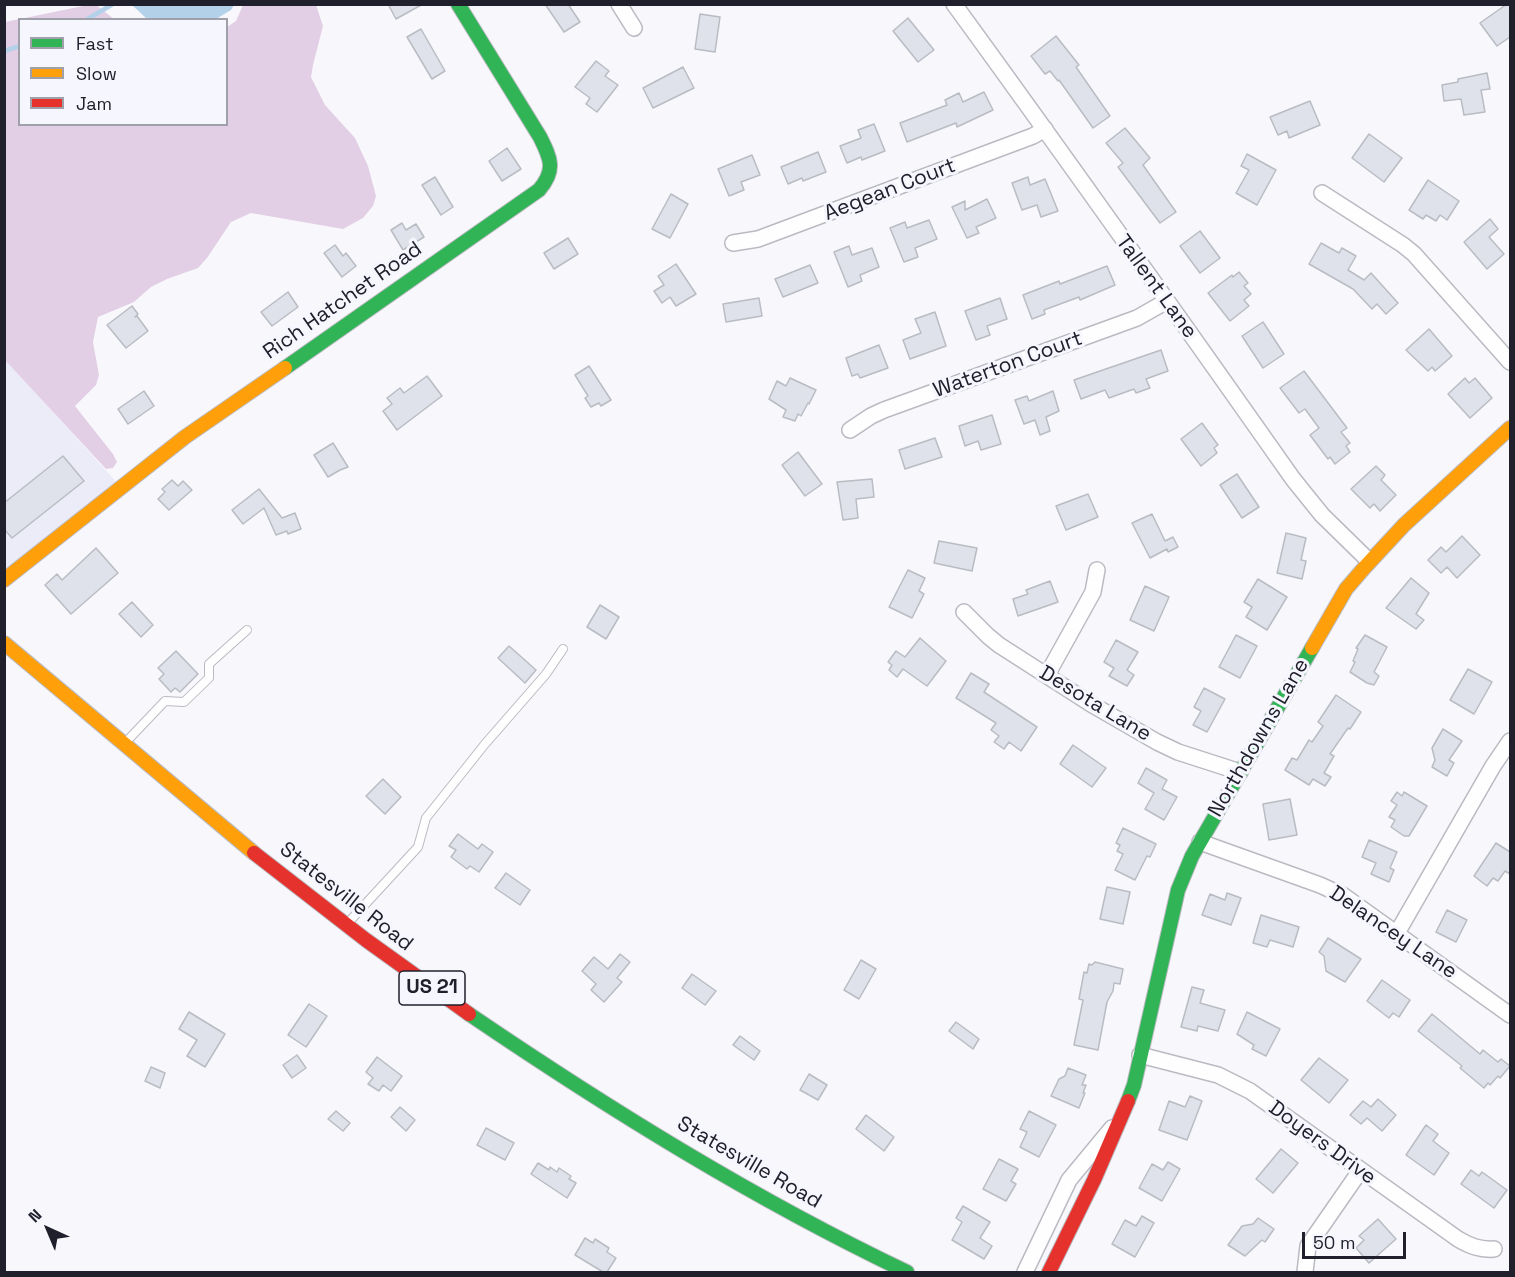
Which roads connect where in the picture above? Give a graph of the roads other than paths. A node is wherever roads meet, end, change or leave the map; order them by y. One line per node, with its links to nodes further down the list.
1 (458, 4): 14 (street, Rich Hatchet Road)
2 (619, 4): 4 (street)
3 (954, 4): 5 (street, Tallent Lane)
4 (634, 28)
5 (1045, 129): 7 (street, Aegean Court); 8 (street, Tallent Lane)
6 (1322, 193): 9 (street)
7 (733, 243)
8 (1167, 301): 11 (street, Waterton Court); 12 (street, Tallent Lane)
9 (1510, 362)
10 (1510, 428): 12 (street, Northdowns Lane)
11 (850, 430)
12 (1368, 561): 22 (street, Northdowns Lane)
13 (1097, 570): 19 (street)
14 (4, 580)
15 (964, 612): 19 (street, Desota Lane)
16 (247, 630): 21 (lane)
17 (4, 643): 21 (street, Statesville Road / US 21)
18 (563, 649): 24 (lane)
19 (1047, 675): 22 (street, Desota Lane)
20 (1510, 741): 25 (street)
21 (124, 744): 24 (street, Statesville Road / US 21)
22 (1240, 772): 23 (street, Northdowns Lane)
23 (1200, 842): 25 (street, Delancey Lane); 27 (street, Northdowns Lane)
24 (346, 925): 31 (street, Statesville Road / US 21)
25 (1397, 933): 26 (street, Delancey Lane)
26 (1510, 1015)
27 (1140, 1055): 28 (street, Northdowns Lane); 29 (street, Doyers Drive)
28 (1124, 1114): 32 (street, Northdowns Lane); 33 (street, Northdowns Lane)
29 (1360, 1171): 30 (street, Doyers Drive); 34 (street)
30 (1494, 1249)
31 (907, 1272)
32 (1025, 1272)
33 (1049, 1272)
34 (1305, 1272)

